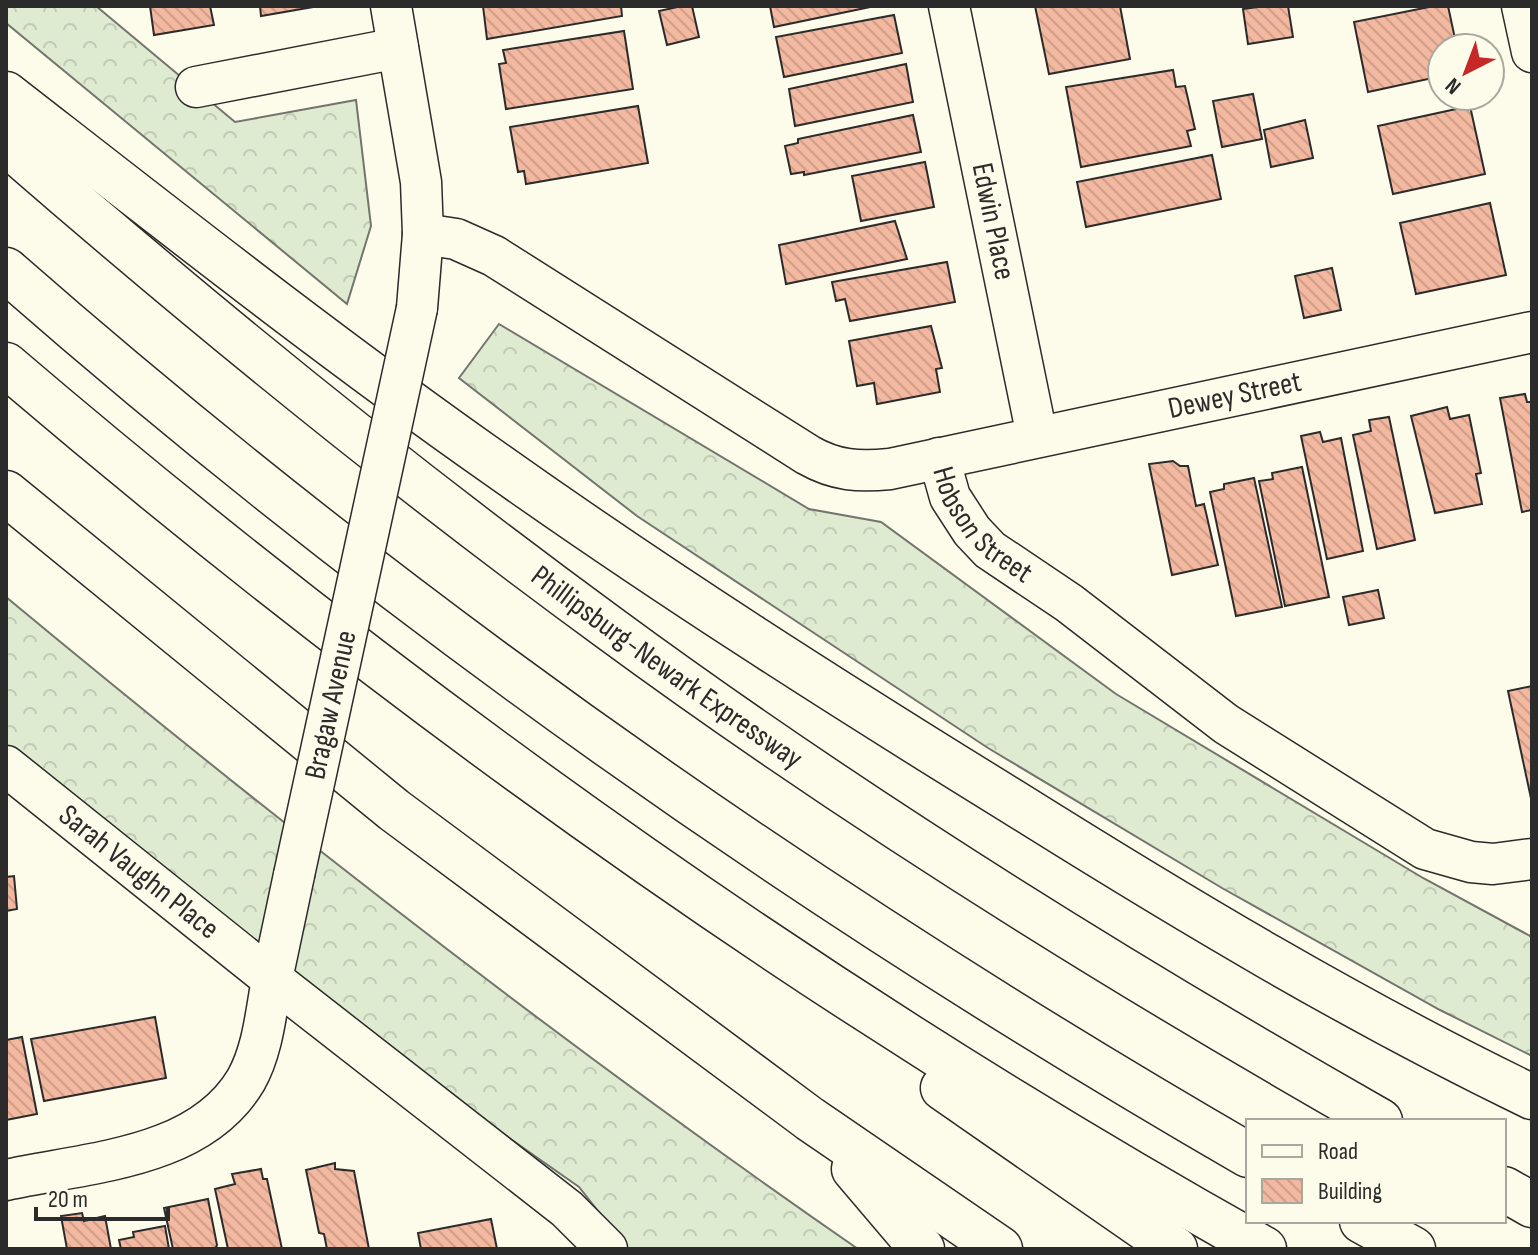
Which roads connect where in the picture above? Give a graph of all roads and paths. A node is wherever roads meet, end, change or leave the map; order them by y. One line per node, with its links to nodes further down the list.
1 (391, 6): 4 (street, Bragaw Avenue)
2 (949, 6): 13 (street, Edwin Place)
3 (1522, 6): 5 (street)
4 (398, 48): 6 (street); 9 (street, Bragaw Avenue)
5 (1532, 52)
6 (196, 87)
7 (6, 94): 20 (highway)
8 (6, 143): 22 (highway, Phillipsburg-Newark Expressway)
9 (423, 234): 14 (street, Hobson Street); 19 (street, Bragaw Avenue, bridge)
10 (6, 270): 23 (highway)
11 (1532, 332): 13 (street, Dewey Street)
12 (6, 365): 17 (highway)
13 (1037, 436): 14 (street, Dewey Street)
14 (939, 458): 18 (street, Hobson Street)
15 (6, 493): 21 (highway)
16 (6, 766): 19 (street, Sarah Vaughn Place)
17 (554, 795): 31 (highway); 32 (highway)
18 (1532, 859)
19 (272, 979): 24 (street); 28 (street)
20 (1532, 1097)
21 (810, 1119): 29 (highway); 30 (highway)
22 (1377, 1119)
23 (1246, 1154)
24 (6, 1180)
25 (1506, 1190): 26 (highway)
26 (1532, 1205)
27 (1366, 1223): 33 (highway)
28 (607, 1249)
29 (922, 1249)
30 (1000, 1249)
31 (1175, 1249)
32 (1264, 1249)
33 (1413, 1249)

